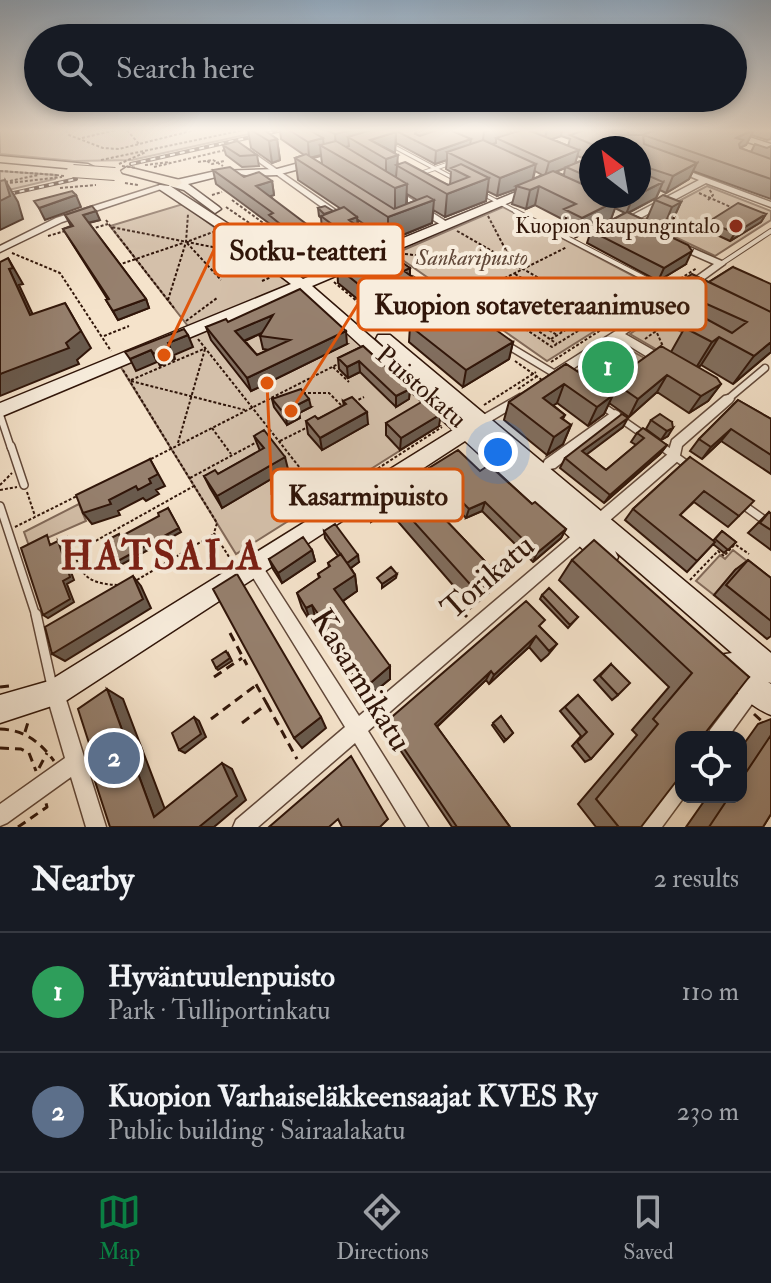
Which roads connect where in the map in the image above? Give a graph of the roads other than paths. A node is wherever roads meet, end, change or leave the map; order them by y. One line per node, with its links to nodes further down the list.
1 (6, 169): 7 (main road, bridge)
2 (110, 169): 7 (main road, bridge)
3 (272, 169): 8 (street)
4 (290, 169): 8 (main road)
5 (435, 169): 10 (lane); 13 (lane)
6 (676, 169): 11 (street)
7 (123, 171): 14 (main road)
8 (277, 172): 14 (main road); 26 (street)
9 (529, 175): 12 (street)
10 (409, 178)
11 (705, 180): 18 (street); 19 (street)
12 (546, 183): 17 (main road)
13 (464, 184)
14 (169, 185): 25 (street); 30 (main road, Puistokatu)
15 (385, 186): 20 (street)
16 (474, 189): 17 (lane)
17 (499, 202): 20 (main road); 24 (lane)
18 (771, 205)
19 (638, 225)
20 (450, 227): 26 (main road)
21 (771, 231): 27 (lane)
22 (585, 238): 24 (lane)
23 (668, 240): 27 (street)
24 (573, 244): 31 (lane)
25 (2, 250)
26 (380, 254): 30 (main road)
27 (721, 264): 28 (lane); 31 (street)
28 (734, 270)
29 (411, 277): 32 (lane)
30 (317, 282): 42 (main road); 44 (main road, Puistokatu)
31 (679, 297): 33 (street)
32 (466, 316)
33 (616, 328): 35 (street); 37 (street)
34 (501, 340): 37 (lane)
35 (669, 361)
36 (765, 368): 40 (lane, Torikatu)
37 (559, 376): 38 (street)
38 (544, 382)
39 (532, 391): 44 (street)
40 (728, 400): 45 (street, Torikatu)
41 (596, 401): 43 (lane)
42 (0, 413): 48 (lane)
43 (615, 415): 45 (lane); 46 (street)
44 (474, 425): 52 (main road, Puistokatu); 53 (main road)
45 (674, 456): 47 (lane); 52 (street, Torikatu)
46 (550, 464)
47 (701, 475)
48 (24, 485)
49 (735, 499): 51 (lane)
50 (0, 506): 55 (lane)
51 (771, 525)
52 (590, 529): 54 (main road, Puistokatu); 54 (main road, Puistokatu); 57 (street, Torikatu)
53 (246, 570): 55 (main road); 57 (street, Kasarmikatu)
54 (764, 689): 58 (street)
55 (55, 693): 56 (main road); 59 (street)
56 (0, 709)
57 (357, 730): 63 (street, Torikatu); 64 (street, Kasarmikatu)
58 (723, 731)
59 (69, 767): 61 (street); 62 (street)
60 (675, 793): 65 (street)
61 (0, 816)
62 (96, 827)
63 (243, 827)
64 (418, 827)
65 (649, 827)

